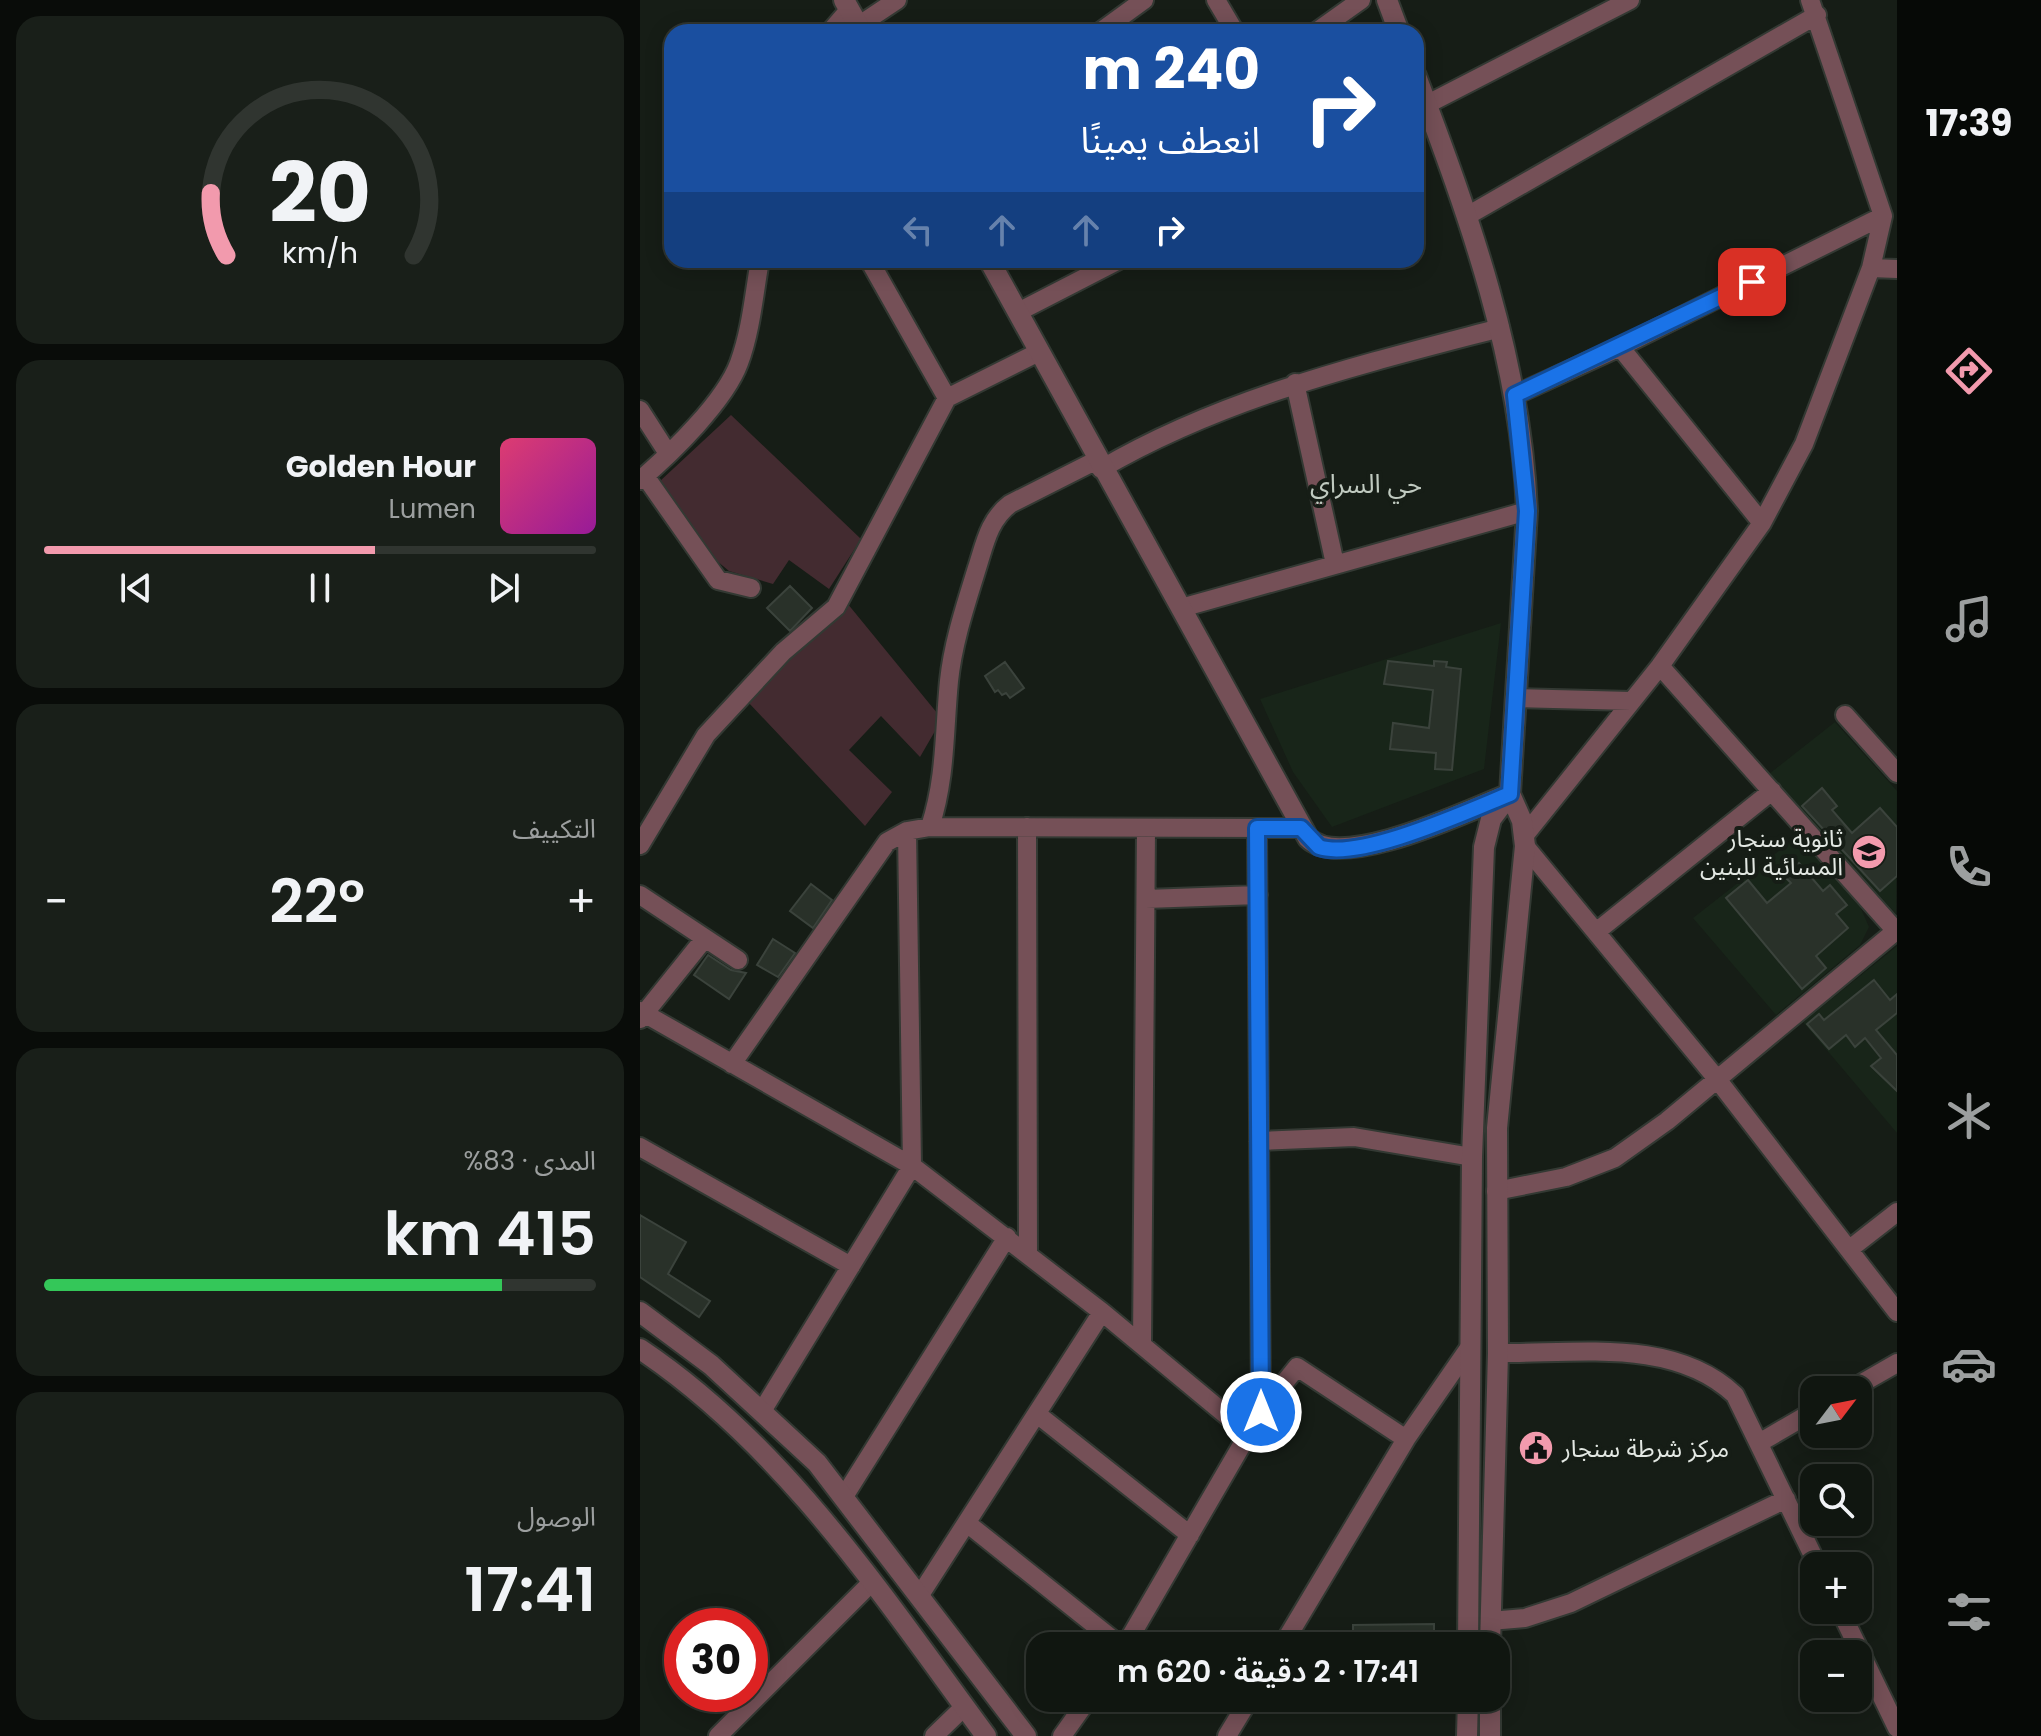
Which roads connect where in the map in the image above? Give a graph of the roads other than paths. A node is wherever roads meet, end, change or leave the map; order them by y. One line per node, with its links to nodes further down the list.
1 (897, 0): 8 (street)
2 (1144, 0): 9 (street)
3 (1216, 0): 10 (street)
4 (1361, 0): 11 (street)
5 (1387, 0): 12 (street)
6 (1630, 0): 13 (street)
7 (1814, 8): 15 (street); 16 (street)
8 (853, 17)
9 (1111, 24)
10 (1230, 24)
11 (1327, 24)
12 (1396, 24)
13 (1424, 105)
14 (1424, 114): 15 (street)
15 (1467, 216): 24 (street)
16 (1883, 216): 21 (street); 25 (street)
17 (759, 268): 31 (street)
18 (874, 268): 29 (street)
19 (996, 268): 23 (street)
20 (1103, 268): 23 (street)
21 (1871, 268): 22 (street); 35 (street)
22 (1897, 269)
23 (1018, 312): 26 (street)
24 (1500, 328): 27 (street); 28 (street)
25 (1620, 347): 28 (street); 35 (street)
26 (1039, 352): 29 (street); 32 (street)
27 (1295, 383): 32 (street); 36 (street)
28 (1515, 395): 34 (street)
29 (947, 398): 54 (street)
30 (640, 410): 31 (street)
31 (667, 452): 33 (street)
32 (1099, 464): 38 (street); 46 (street)
33 (642, 478): 37 (street)
34 (1527, 511): 36 (street); 40 (street)
35 (1762, 523): 39 (street)
36 (1335, 564): 38 (street)
37 (751, 588)
38 (1181, 608): 50 (street)
39 (1660, 666): 41 (street); 44 (street)
40 (1517, 698): 41 (street); 45 (street)
41 (1631, 701): 53 (street)
42 (1845, 715): 43 (street)
43 (1897, 773)
44 (1772, 791): 58 (street); 59 (street)
45 (1510, 794): 50 (street); 52 (street); 53 (street)
46 (930, 827): 47 (street); 51 (street)
47 (1027, 827): 48 (street); 73 (street)
48 (1146, 828): 49 (street); 57 (street)
49 (1257, 828): 50 (street); 56 (street)
50 (1301, 828)
51 (907, 831): 63 (street); 68 (street)
52 (1486, 834): 53 (street); 67 (street)
53 (1525, 840): 59 (street); 69 (street)
54 (640, 845)
55 (640, 895): 60 (street)
56 (1258, 895): 57 (street); 65 (street)
57 (1146, 899): 78 (street)
58 (1897, 930): 64 (street)
59 (1596, 932): 64 (street)
60 (705, 938): 61 (street); 62 (street)
61 (738, 960)
62 (641, 1015): 63 (street)
63 (732, 1064): 68 (street)
64 (1717, 1079): 69 (street); 72 (street)
65 (1259, 1141): 67 (street); 85 (street)
66 (640, 1147): 74 (street)
67 (1472, 1157): 79 (street)
68 (912, 1166): 71 (street); 74 (street)
69 (1496, 1191): 81 (street)
70 (1897, 1212): 72 (street)
71 (1007, 1237): 73 (street); 91 (street)
72 (1851, 1248): 77 (street)
73 (1028, 1254): 76 (street)
74 (851, 1266): 84 (street)
75 (640, 1312): 84 (street)
76 (1102, 1312): 78 (street); 86 (street)
77 (1897, 1312)
78 (1142, 1345): 88 (street)
79 (1471, 1345): 89 (street); 103 (street)
80 (640, 1349): 96 (street)
81 (1498, 1353): 90 (street); 98 (street)
82 (1897, 1363): 83 (street)
83 (1872, 1377)
84 (762, 1411): 91 (street)
85 (1261, 1412): 88 (street); 89 (street)
86 (1037, 1414): 93 (street); 94 (street)
87 (1800, 1419): 90 (street)
88 (1249, 1434): 94 (street)
89 (1406, 1439): 102 (street)
90 (1759, 1443): 92 (street)
91 (845, 1495): 97 (street)
92 (1786, 1499): 95 (street); 98 (street)
93 (968, 1524): 97 (street); 100 (street)
94 (1190, 1535): 101 (street)
95 (1811, 1552)
96 (872, 1582): 106 (street); 112 (street)
97 (920, 1595): 115 (street)
98 (1490, 1621): 104 (street)
99 (1849, 1624): 105 (street)
100 (1105, 1632)
101 (1131, 1632)
102 (1290, 1632)
103 (1468, 1632)
104 (1490, 1632)
105 (1890, 1691): 111 (street)
106 (964, 1707): 113 (street); 114 (street)
107 (1079, 1712): 116 (street)
108 (1242, 1712): 117 (street)
109 (1468, 1712): 118 (street)
110 (1490, 1712): 119 (street)
111 (1897, 1728)
112 (718, 1736)
113 (934, 1736)
114 (986, 1736)
115 (1026, 1736)
116 (1062, 1736)
117 (1227, 1736)
118 (1467, 1736)
119 (1490, 1736)

